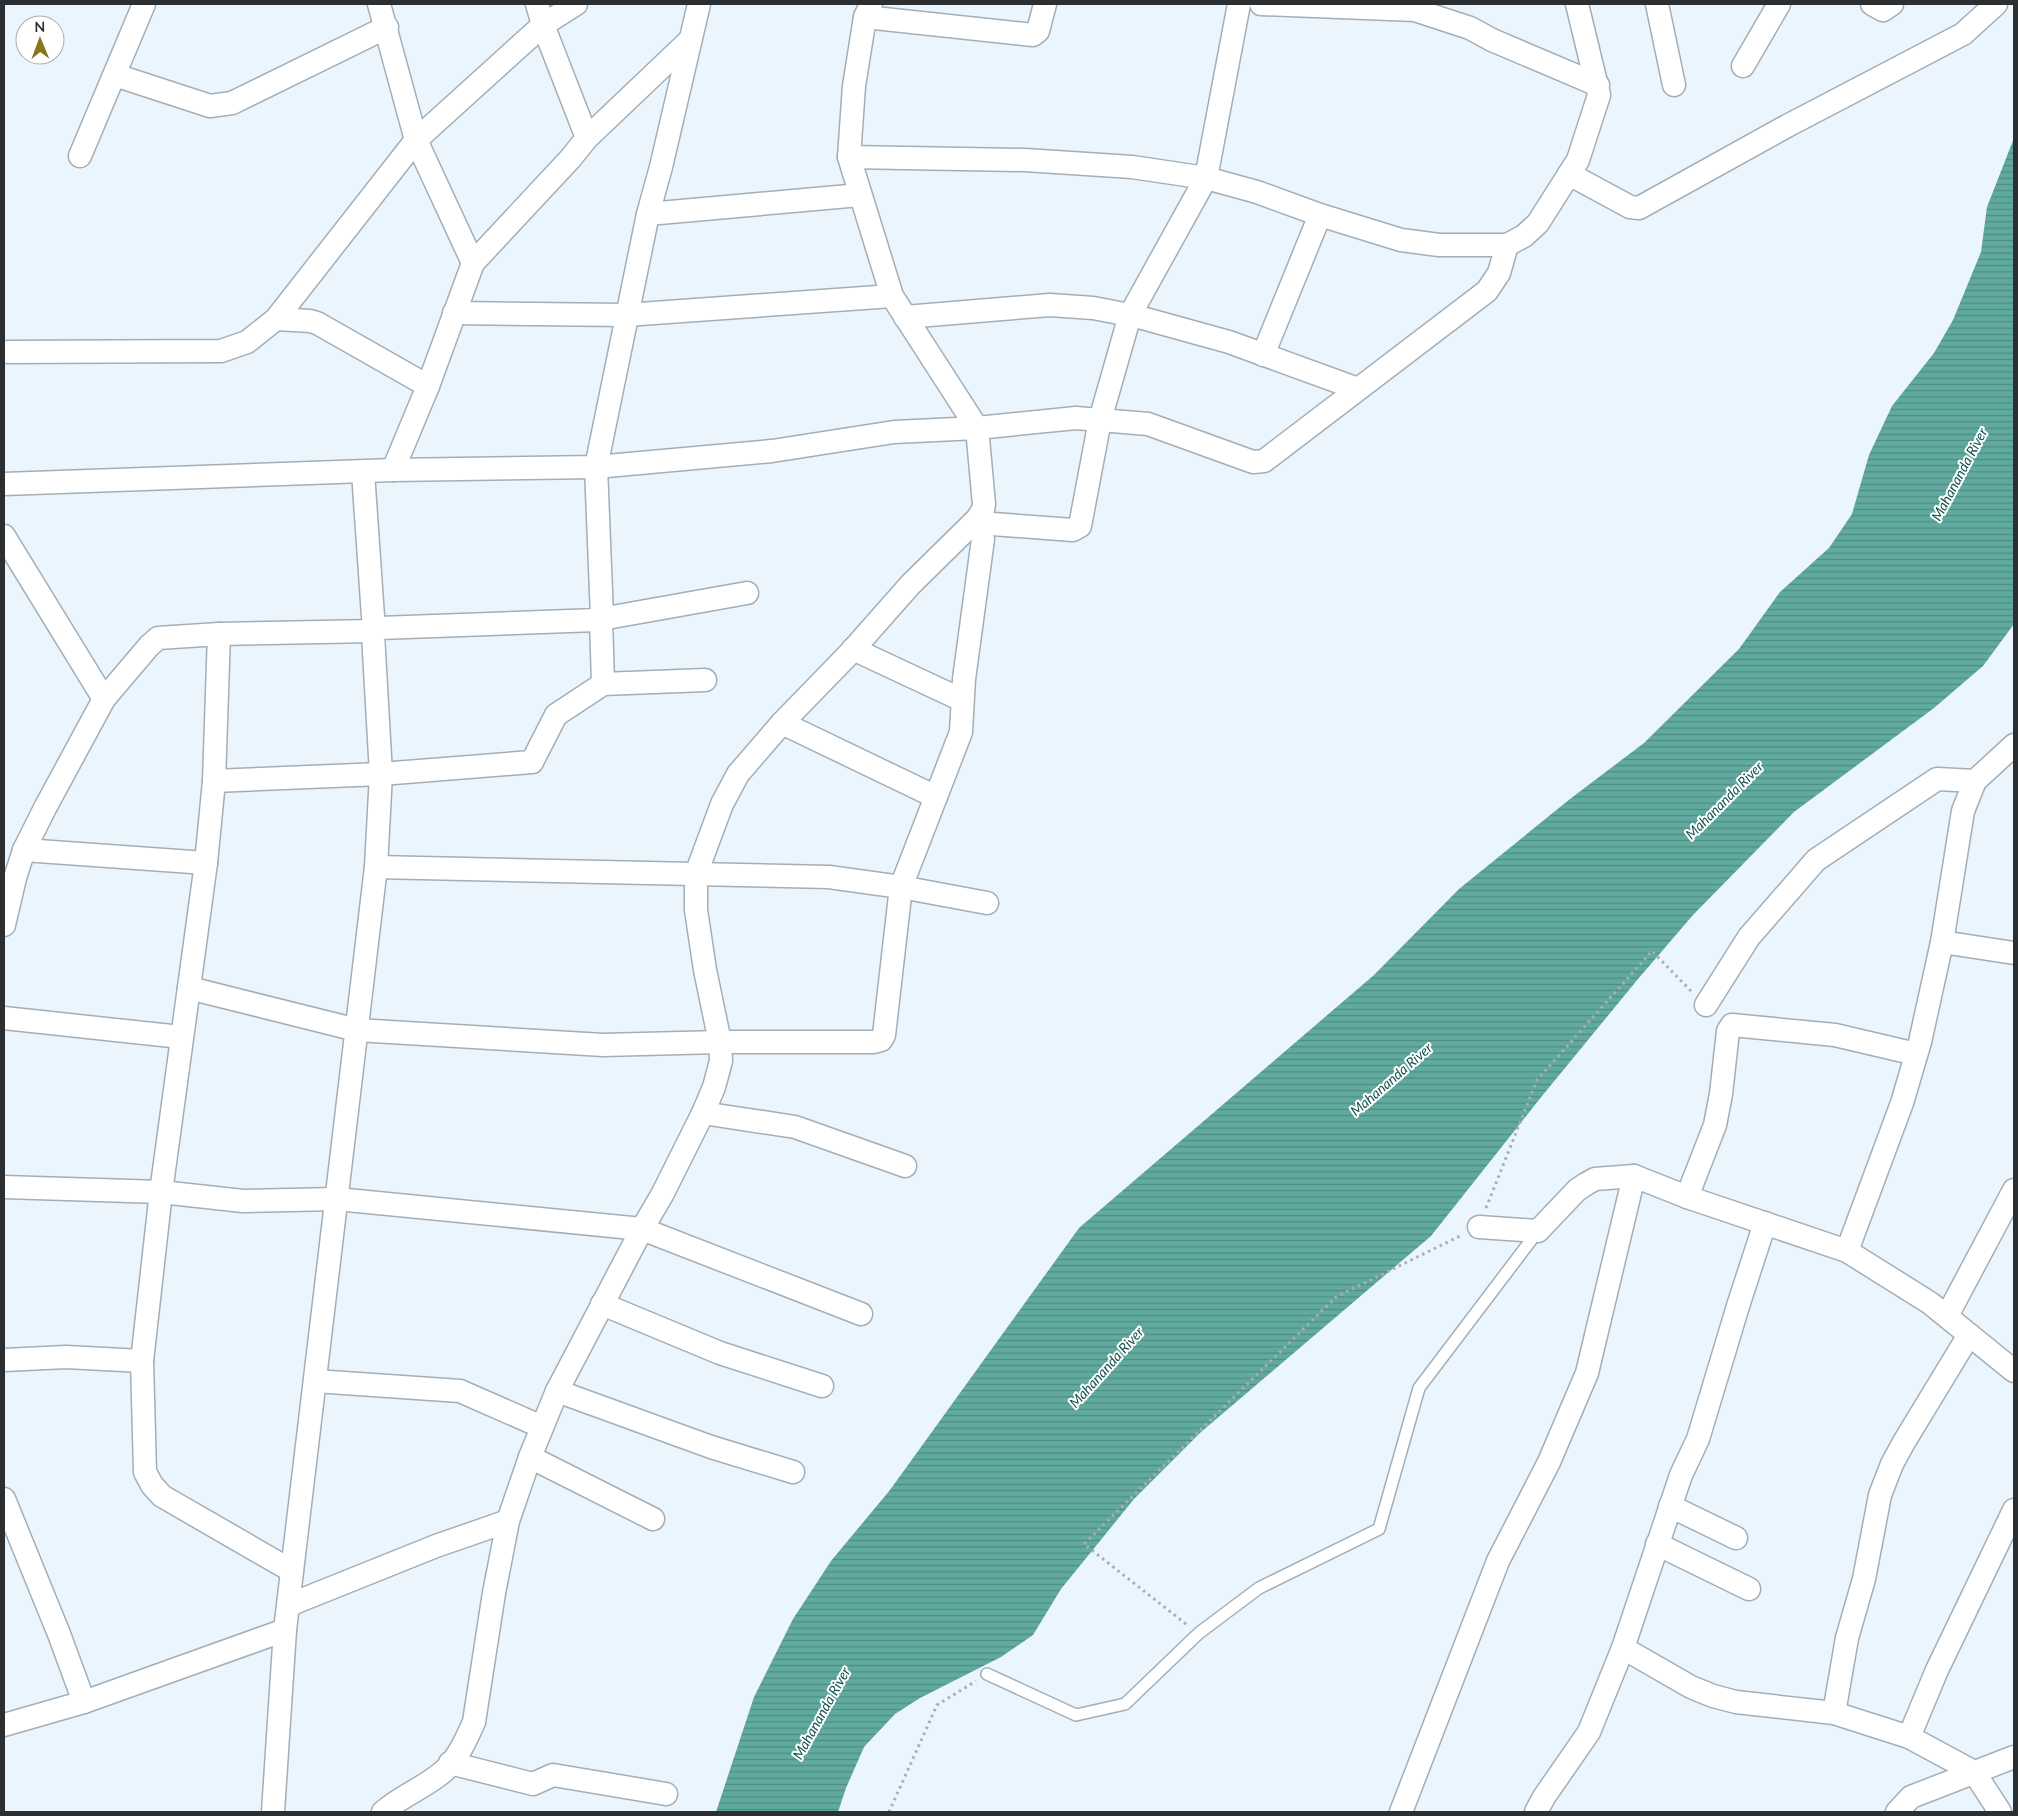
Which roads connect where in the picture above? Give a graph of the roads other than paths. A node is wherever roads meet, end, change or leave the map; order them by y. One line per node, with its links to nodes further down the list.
1 (144, 4): 20 (street)
2 (379, 4): 17 (street)
3 (537, 4): 16 (street)
4 (576, 4): 16 (street)
5 (699, 4): 18 (street)
6 (1045, 4): 15 (street)
7 (1239, 4): 28 (street)
8 (1261, 4): 21 (street)
9 (1577, 4): 21 (street)
10 (1656, 4): 22 (street)
11 (1779, 4): 19 (street)
12 (1872, 4): 13 (street)
13 (1892, 4)
14 (1996, 4): 27 (street)
15 (868, 11): 26 (street)
16 (544, 25): 23 (street); 24 (street)
17 (387, 27): 20 (street); 24 (street)
18 (690, 40): 23 (street); 30 (street)
19 (1743, 66)
20 (115, 75): 25 (street)
21 (1598, 85): 27 (street)
22 (1674, 85)
23 (587, 138): 33 (street)
24 (416, 140): 33 (street); 39 (street)
25 (80, 156)
26 (849, 157): 28 (street); 29 (street)
27 (1569, 174): 32 (street)
28 (1206, 178): 31 (street); 37 (street)
29 (860, 195): 30 (street); 34 (street)
30 (648, 214): 36 (street)
31 (1320, 215): 32 (street); 41 (street)
32 (1507, 245): 43 (street)
33 (474, 262): 35 (street)
34 (892, 296): 36 (street); 38 (street)
35 (454, 314): 36 (street); 42 (street)
36 (626, 315): 46 (street)
37 (1130, 315): 38 (street); 41 (street); 44 (street)
38 (905, 317): 45 (street)
39 (276, 320): 40 (street); 42 (street)
40 (4, 352)
41 (1264, 355): 43 (street)
42 (428, 386): 47 (street)
43 (1358, 389): 44 (street)
44 (1100, 420): 45 (street); 50 (street)
45 (977, 428): 46 (street); 50 (street)
46 (596, 467): 47 (street); 53 (street)
47 (393, 470): 48 (street)
48 (363, 472): 49 (street); 54 (street)
49 (4, 484)
50 (978, 521): 56 (street); 60 (street)
51 (4, 536): 59 (street)
52 (747, 593): 53 (street)
53 (601, 619): 54 (street); 58 (street)
54 (374, 631): 55 (street); 63 (street)
55 (219, 634): 59 (street); 64 (street)
56 (853, 649): 60 (street); 61 (street)
57 (706, 680): 58 (street)
58 (603, 684): 63 (street)
59 (104, 699): 67 (street)
60 (962, 700): 66 (street)
61 (782, 723): 66 (street); 70 (street)
62 (2014, 744): 65 (street)
63 (381, 774): 64 (street); 69 (street)
64 (214, 781): 68 (street)
65 (1975, 781): 74 (street); 77 (street)
66 (936, 797): 71 (street)
67 (24, 850): 68 (street); 73 (street)
68 (206, 863): 76 (street)
69 (376, 867): 70 (street); 79 (street)
70 (696, 874): 71 (street); 81 (street)
71 (901, 887): 72 (street); 81 (street)
72 (987, 903)
73 (4, 925)
74 (1942, 942): 75 (street); 82 (street)
75 (2014, 953)
76 (189, 988): 79 (street); 80 (street)
77 (1706, 1005)
78 (4, 1018): 80 (street)
79 (356, 1030): 81 (street); 90 (street)
80 (181, 1037): 88 (street)
81 (720, 1042): 83 (street)
82 (1916, 1054): 89 (street); 95 (street)
83 (703, 1114): 84 (street); 93 (street)
84 (905, 1166)
85 (1634, 1176): 89 (street); 94 (street); 133 (street)
86 (4, 1188): 88 (street)
87 (2014, 1190): 98 (street)
88 (161, 1192): 90 (street); 101 (street)
89 (1687, 1197): 91 (street)
90 (337, 1198): 93 (street); 103 (street)
91 (1765, 1223): 95 (street); 110 (street)
92 (1478, 1227): 94 (street)
93 (642, 1229): 96 (street); 97 (street)
94 (1538, 1231): 122 (lane)
95 (1847, 1252): 98 (street)
96 (602, 1304): 104 (street); 105 (street)
97 (861, 1314)
98 (1947, 1316): 99 (street)
99 (1969, 1335): 102 (street); 124 (street)
100 (4, 1360): 101 (street)
101 (142, 1361): 117 (street)
102 (2014, 1371)
103 (315, 1381): 106 (street); 117 (street)
104 (822, 1386)
105 (557, 1391): 106 (street); 108 (street)
106 (542, 1427): 107 (street)
107 (530, 1457): 112 (street); 113 (street)
108 (793, 1472)
109 (4, 1499): 114 (street)
110 (1670, 1506): 115 (street); 116 (street)
111 (2014, 1510): 126 (street)
112 (653, 1519)
113 (508, 1521): 119 (street); 128 (street)
114 (9, 1529): 123 (street)
115 (1736, 1538)
116 (1658, 1544): 118 (street); 121 (street)
117 (292, 1571): 119 (street)
118 (1749, 1589)
119 (289, 1605): 120 (street)
120 (285, 1630): 123 (street); 131 (street)
121 (1623, 1648): 124 (street); 134 (street)
122 (987, 1674)
123 (84, 1702): 125 (street)
124 (1834, 1713): 126 (street)
125 (4, 1725)
126 (1909, 1737): 129 (street)
127 (2014, 1757): 129 (street)
128 (450, 1763): 130 (street); 132 (street)
129 (1974, 1772): 135 (street); 136 (street)
130 (666, 1794)
131 (273, 1812)
132 (383, 1812)
133 (1401, 1812)
134 (1536, 1812)
135 (1896, 1812)
136 (2000, 1812)

